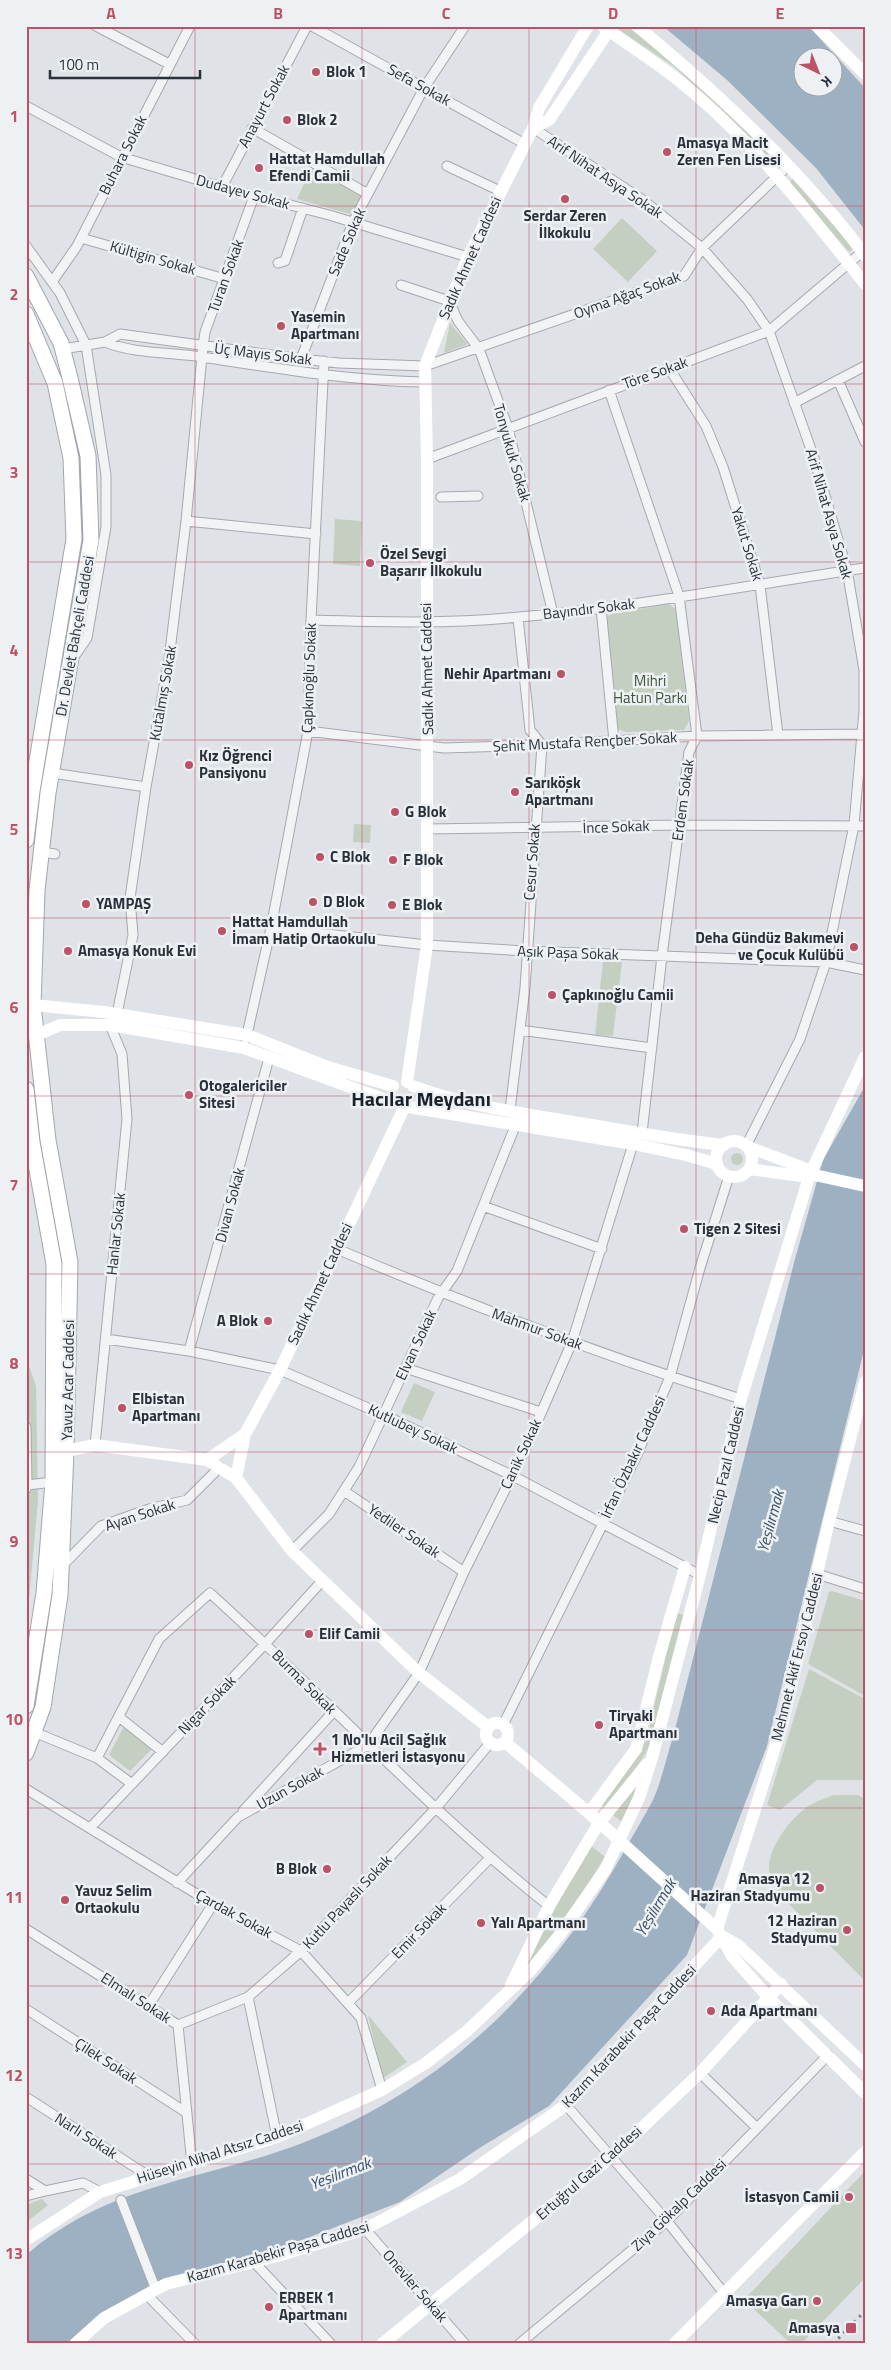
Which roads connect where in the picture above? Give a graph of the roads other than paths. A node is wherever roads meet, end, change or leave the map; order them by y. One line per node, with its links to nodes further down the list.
1 (96, 26): 10 (street)
2 (190, 26): 10 (street, Buhara Sokak)
3 (307, 26): 14 (street, Anayurt Sokak)
4 (312, 26): 12 (street, Sefa Sokak)
5 (465, 26): 12 (street, Sade Sokak)
6 (588, 26): 15 (street, Sadık Ahmet Caddesi)
7 (637, 26): 18 (street)
8 (818, 26): 11 (street)
9 (608, 28): 15 (street, Sadık Ahmet Caddesi); 20 (street)
10 (169, 64): 17 (street, Buhara Sokak)
11 (865, 74)
12 (424, 88): 16 (street, Sefa Sokak); 23 (street, Sade Sokak)
13 (26, 106): 17 (street, Dudayev Sokak)
14 (252, 128): 21 (street, Anayurt Sokak); 23 (street)
15 (533, 128): 16 (street, Sadık Ahmet Caddesi); 29 (street, Arif Nihat Asya Sokak)
16 (525, 144): 22 (street, Sadık Ahmet Caddesi)
17 (121, 157): 21 (street, Dudayev Sokak); 27 (street, Buhara Sokak)
18 (790, 165): 20 (street, Oyma Ağaç Sokak); 30 (street)
19 (447, 166): 22 (street)
20 (776, 177): 29 (street, Oyma Ağaç Sokak); 33 (street)
21 (222, 187): 24 (street, Dudayev Sokak)
22 (500, 191): 31 (street, Sadık Ahmet Caddesi)
23 (368, 194): 26 (street, Sade Sokak)
24 (254, 196): 25 (street, Dudayev Sokak); 35 (street, Turan Sokak)
25 (303, 208): 26 (street, Dudayev Sokak); 32 (street)
26 (353, 222): 31 (street, Dudayev Sokak); 48 (street, Sade Sokak)
27 (81, 238): 35 (street, Kültigin Sokak); 36 (street, Buhara Sokak)
28 (26, 246): 36 (street)
29 (702, 248): 41 (street, Arif Nihat Asya Sokak); 46 (street, Oyma Ağaç Sokak)
30 (863, 254): 33 (street, Töre Sokak)
31 (468, 257): 39 (street, Sadık Ahmet Caddesi)
32 (278, 263)
33 (848, 263): 37 (street); 41 (street, Töre Sokak)
34 (26, 276): 45 (main road, Dr. Devlet Bahçeli Caddesi)
35 (225, 279): 44 (street, Turan Sokak)
36 (52, 282): 43 (street)
37 (865, 284)
38 (401, 286): 39 (street)
39 (448, 301): 46 (street, Tonyukuk Sokak); 50 (street, Sadık Ahmet Caddesi)
40 (26, 314): 92 (main road)
41 (769, 331): 52 (street, Töre Sokak); 57 (street, Arif Nihat Asya Sokak)
42 (104, 342): 43 (street, Üç Mayıs Sokak); 44 (street, Üç Mayıs Sokak); 47 (street, Üç Mayıs Sokak)
43 (86, 345): 45 (street, Üç Mayıs Sokak); 75 (street)
44 (203, 346): 47 (street, Turan Sokak); 48 (street, Üç Mayıs Sokak)
45 (63, 349): 75 (main road, Dr. Devlet Bahçeli Caddesi)
46 (479, 349): 50 (street, Oyma Ağaç Sokak); 58 (street, Tonyukuk Sokak)
47 (202, 357): 53 (street, Üç Mayıs Sokak); 63 (street, Kutalmış Sokak)
48 (301, 359): 49 (street, Üç Mayıs Sokak)
49 (324, 361): 50 (street, Üç Mayıs Sokak); 53 (street, Çapkınoğlu Sokak)
50 (425, 366): 55 (street, Sadık Ahmet Caddesi)
51 (865, 366): 54 (street)
52 (668, 368): 56 (street, Töre Sokak); 67 (street, Yakut Sokak)
53 (325, 376): 55 (street, Üç Mayıs Sokak); 64 (street, Çapkınoğlu Sokak)
54 (838, 380): 57 (street); 59 (street)
55 (425, 382): 60 (street, Sadık Ahmet Caddesi)
56 (609, 390): 58 (street, Töre Sokak); 68 (street)
57 (794, 403): 66 (street, Arif Nihat Asya Sokak)
58 (508, 428): 60 (street, Töre Sokak); 70 (street, Tonyukuk Sokak)
59 (865, 442)
60 (427, 459): 62 (street, Sadık Ahmet Caddesi)
61 (478, 496): 62 (street)
62 (435, 497): 73 (street, Sadık Ahmet Caddesi)
63 (186, 521): 64 (street); 86 (street, Kutalmış Sokak)
64 (316, 534): 72 (street, Çapkınoğlu Sokak)
65 (865, 568): 66 (street, Bayındır Sokak)
66 (847, 570): 67 (street, Bayındır Sokak); 74 (street, Arif Nihat Asya Sokak)
67 (760, 585): 68 (street, Bayındır Sokak); 80 (street, Yakut Sokak)
68 (679, 596): 69 (street, Bayındır Sokak); 81 (street)
69 (601, 608): 70 (street, Bayındır Sokak); 82 (street)
70 (553, 614): 71 (street, Bayındır Sokak)
71 (518, 618): 73 (street, Bayındır Sokak); 83 (street)
72 (311, 620): 73 (street, Bayındır Sokak); 78 (street, Çapkınoğlu Sokak)
73 (426, 622): 84 (street, Sadık Ahmet Caddesi)
74 (864, 651): 76 (street, Arif Nihat Asya Sokak)
75 (70, 663): 85 (main road, Dr. Devlet Bahçeli Caddesi)
76 (865, 670): 77 (street, Arif Nihat Asya Sokak)
77 (864, 711): 79 (street, Arif Nihat Asya Sokak)
78 (308, 731): 84 (street, Şehit Mustafa Rençber Sokak); 93 (street, Çapkınoğlu Sokak)
79 (863, 734): 80 (street, Şehit Mustafa Rençber Sokak); 88 (street, Arif Nihat Asya Sokak)
80 (778, 735): 81 (street, Şehit Mustafa Rençber Sokak)
81 (698, 736): 82 (street, Şehit Mustafa Rençber Sokak); 87 (street, Erdem Sokak)
82 (614, 741): 83 (street, Şehit Mustafa Rençber Sokak)
83 (542, 745): 84 (street, Şehit Mustafa Rençber Sokak); 91 (street, Cesur Sokak)
84 (428, 747): 90 (street, Sadık Ahmet Caddesi)
85 (52, 773): 86 (street); 99 (main road, Dr. Devlet Bahçeli Caddesi)
86 (146, 787): 100 (street, Kutalmış Sokak)
87 (680, 825): 88 (street, İnce Sokak); 91 (street, İnce Sokak); 96 (street, Erdem Sokak)
88 (854, 825): 89 (street, İnce Sokak); 97 (street, Arif Nihat Asya Sokak)
89 (865, 826)
90 (428, 829): 91 (street, İnce Sokak); 94 (street, Sadık Ahmet Caddesi)
91 (535, 829): 95 (street, Cesur Sokak)
92 (26, 840)
93 (271, 928): 94 (street, Aşık Paşa Sokak); 103 (street, Çapkınoğlu Sokak)
94 (427, 945): 95 (street, Aşık Paşa Sokak); 107 (street, Sadık Ahmet Caddesi)
95 (526, 951): 96 (street, Aşık Paşa Sokak); 101 (street, Cesur Sokak)
96 (662, 956): 97 (street, Aşık Paşa Sokak); 104 (street, Erdem Sokak)
97 (826, 962): 98 (street, Aşık Paşa Sokak); 116 (street, Arif Nihat Asya Sokak)
98 (865, 970)
99 (30, 1007): 100 (street); 102 (main road, Yavuz Acar Caddesi)
100 (114, 1020): 102 (street); 103 (street); 126 (street, Hanlar Sokak)
101 (520, 1030): 104 (street); 111 (street, Cesur Sokak)
102 (32, 1037): 139 (main road, Yavuz Acar Caddesi)
103 (246, 1042): 105 (street); 108 (street)
104 (652, 1048): 113 (street, Erdem Sokak)
105 (270, 1058): 110 (street); 128 (street, Divan Sokak)
106 (863, 1060): 119 (street, Necip Fazıl Caddesi)
107 (410, 1084): 108 (street); 110 (street); 111 (street)
108 (393, 1086): 110 (street)
109 (26, 1089): 144 (main road, Yavuz Acar Caddesi)
110 (399, 1105): 112 (street); 123 (street, Sadık Ahmet Caddesi)
111 (510, 1110): 113 (street)
112 (516, 1124): 114 (street); 122 (street, Elvan Sokak)
113 (642, 1134): 115 (street)
114 (633, 1144): 117 (street); 124 (street, Canik Sokak)
115 (724, 1145): 116 (street); 117 (street)
116 (746, 1146): 118 (street); 119 (street)
117 (717, 1164): 120 (street)
118 (749, 1169): 119 (street); 120 (street)
119 (813, 1175): 121 (street); 133 (street, Necip Fazıl Caddesi)
120 (729, 1176): 131 (street, İrfan Özbakır Caddesi)
121 (865, 1186)
122 (483, 1206): 124 (street); 125 (street, Elvan Sokak)
123 (336, 1249): 125 (street, Mahmur Sokak); 130 (street, Sadık Ahmet Caddesi)
124 (602, 1249): 127 (street, Canik Sokak)
125 (441, 1293): 127 (street, Mahmur Sokak); 129 (street, Elvan Sokak)
126 (106, 1339): 128 (street, Kutlubey Sokak); 138 (street, Hanlar Sokak)
127 (572, 1342): 131 (street, Mahmur Sokak); 134 (street, Canik Sokak)
128 (189, 1351): 130 (street, Kutlubey Sokak)
129 (405, 1368): 134 (street); 135 (street, Elvan Sokak)
130 (280, 1370): 135 (street, Kutlubey Sokak); 137 (street, Sadık Ahmet Caddesi)
131 (670, 1377): 133 (street, Mahmur Sokak); 148 (street, İrfan Özbakır Caddesi)
132 (865, 1382): 147 (street, Mehmet Akif Ersoy Caddesi)
133 (741, 1399): 155 (street, Necip Fazıl Caddesi)
134 (541, 1412): 142 (street, Canik Sokak)
135 (384, 1415): 142 (street, Kutlubey Sokak); 146 (street, Elvan Sokak)
136 (26, 1427): 145 (street)
137 (246, 1434): 140 (street, Sadık Ahmet Caddesi); 143 (street, Sadık Ahmet Caddesi)
138 (95, 1445): 139 (street); 140 (street)
139 (66, 1451): 151 (main road, Yavuz Acar Caddesi)
140 (207, 1460): 141 (street)
141 (220, 1467): 143 (street); 151 (street, Ayan Sokak)
142 (513, 1476): 148 (street, Kutlubey Sokak); 153 (street, Canik Sokak)
143 (236, 1478): 150 (street)
144 (52, 1482): 145 (street); 160 (main road, Yavuz Acar Caddesi)
145 (27, 1487)
146 (344, 1491): 150 (street, Elvan Sokak); 153 (street, Yediler Sokak)
147 (829, 1521): 149 (street); 154 (street, Mehmet Akif Ersoy Caddesi)
148 (602, 1525): 152 (street, Kutlubey Sokak); 163 (street, İrfan Özbakır Caddesi)
149 (865, 1530)
150 (292, 1551): 156 (street)
151 (61, 1566): 165 (main road, Yavuz Acar Caddesi)
152 (685, 1568): 155 (street, Kutlubey Sokak); 176 (street)
153 (464, 1572): 159 (street, Canik Sokak)
154 (817, 1574): 157 (street); 186 (street, Mehmet Akif Ersoy Caddesi)
155 (700, 1575): 172 (street, Necip Fazıl Caddesi)
156 (322, 1581): 158 (street, Nigar Sokak); 159 (street)
157 (865, 1589)
158 (266, 1644): 161 (street, Burma Sokak); 162 (street, Burma Sokak); 169 (street, Nigar Sokak)
159 (419, 1673): 164 (street); 168 (street, Canik Sokak)
160 (26, 1706)
161 (334, 1711): 168 (street, Burma Sokak); 177 (street, Uzun Sokak)
162 (120, 1717): 169 (street); 171 (street, Burma Sokak)
163 (503, 1725): 164 (street); 166 (street)
164 (488, 1727): 167 (street)
165 (34, 1732): 170 (main road, Yavuz Acar Caddesi); 171 (street)
166 (505, 1742): 167 (street); 176 (street)
167 (490, 1744): 175 (street, Kutlu Payaslı Sokak)
168 (368, 1745): 175 (street, Burma Sokak); 177 (street, Uzun Sokak)
169 (163, 1752): 173 (street, Nigar Sokak)
170 (26, 1753)
171 (97, 1758): 173 (street)
172 (652, 1758): 178 (street, Necip Fazıl Caddesi); 180 (street, Necip Fazıl Caddesi)
173 (132, 1784): 179 (street, Nigar Sokak)
174 (26, 1789): 179 (street, Çardak Sokak)
175 (436, 1808): 181 (street, Burma Sokak); 187 (street, Kutlu Payaslı Sokak)
176 (589, 1813): 178 (street)
177 (238, 1817): 182 (street, Uzun Sokak)
178 (599, 1823): 180 (street); 184 (street, Hüseyin Nihal Atsız Caddesi)
179 (91, 1827): 182 (street, Çardak Sokak)
180 (622, 1845): 186 (street); 189 (street, Hüseyin Nihal Atsız Caddesi)
181 (490, 1858): 184 (street, Burma Sokak); 192 (street, Emir Sokak)
182 (177, 1882): 183 (street, Çardak Sokak)
183 (213, 1904): 187 (street, Çardak Sokak); 193 (street)
184 (549, 1906): 189 (street, Hüseyin Nihal Atsız Caddesi)
185 (26, 1928): 193 (street, Elmalı Sokak)
186 (717, 1930): 188 (street); 191 (street); 202 (street, Kazım Karabekir Paşa Caddesi)
187 (301, 1951): 190 (street, Kutlu Payaslı Sokak); 192 (street, Çardak Sokak)
188 (781, 1984): 191 (street, Ertuğrul Gazi Caddesi); 197 (street)
189 (508, 1992): 199 (street, Hüseyin Nihal Atsız Caddesi)
190 (248, 1997): 195 (street, Kutlu Payaslı Sokak); 205 (street)
191 (768, 1997): 196 (street); 198 (street, Ertuğrul Gazi Caddesi)
192 (348, 2003): 199 (street, Çardak Sokak)
193 (149, 2005): 195 (street, Elmalı Sokak)
194 (26, 2009): 203 (street, Çilek Sokak)
195 (178, 2025): 203 (street, Elmalı Sokak)
196 (828, 2055): 200 (street); 204 (street, Ziya Gökalp Caddesi)
197 (865, 2065)
198 (700, 2072): 204 (street); 207 (street, Ertuğrul Gazi Caddesi)
199 (382, 2090): 205 (street, Hüseyin Nihal Atsız Caddesi)
200 (865, 2093)
201 (26, 2097): 209 (street, Narlı Sokak)
202 (566, 2105): 207 (street); 216 (street, Kazım Karabekir Paşa Caddesi)
203 (186, 2113): 208 (street, Elmalı Sokak)
204 (756, 2128): 215 (street, Ziya Gökalp Caddesi)
205 (278, 2137): 208 (street, Hüseyin Nihal Atsız Caddesi)
206 (865, 2152): 220 (street)
207 (611, 2157): 215 (street); 221 (street, Ertuğrul Gazi Caddesi)
208 (192, 2164): 209 (street, Hüseyin Nihal Atsız Caddesi)
209 (147, 2176): 212 (street, Hüseyin Nihal Atsız Caddesi)
210 (26, 2179): 211 (street)
211 (44, 2191): 212 (street); 213 (street)
212 (100, 2192): 217 (street, Hüseyin Nihal Atsız Caddesi)
213 (26, 2196)
214 (120, 2200): 219 (street)
215 (667, 2221): 220 (street); 227 (street, Ziya Gökalp Caddesi)
216 (365, 2229): 218 (street, Kazım Karabekir Paşa Caddesi); 221 (street, Onevler Sokak)
217 (26, 2240)
218 (254, 2262): 219 (street, Kazım Karabekir Paşa Caddesi); 224 (street)
219 (151, 2292): 222 (street, Kazım Karabekir Paşa Caddesi); 223 (street)
220 (723, 2292): 228 (street); 229 (street)
221 (431, 2305): 225 (street, Ertuğrul Gazi Caddesi); 226 (street, Onevler Sokak)
222 (75, 2344)
223 (195, 2344)
224 (331, 2344)
225 (382, 2344)
226 (465, 2344)
227 (519, 2344)
228 (674, 2344)
229 (686, 2344)

